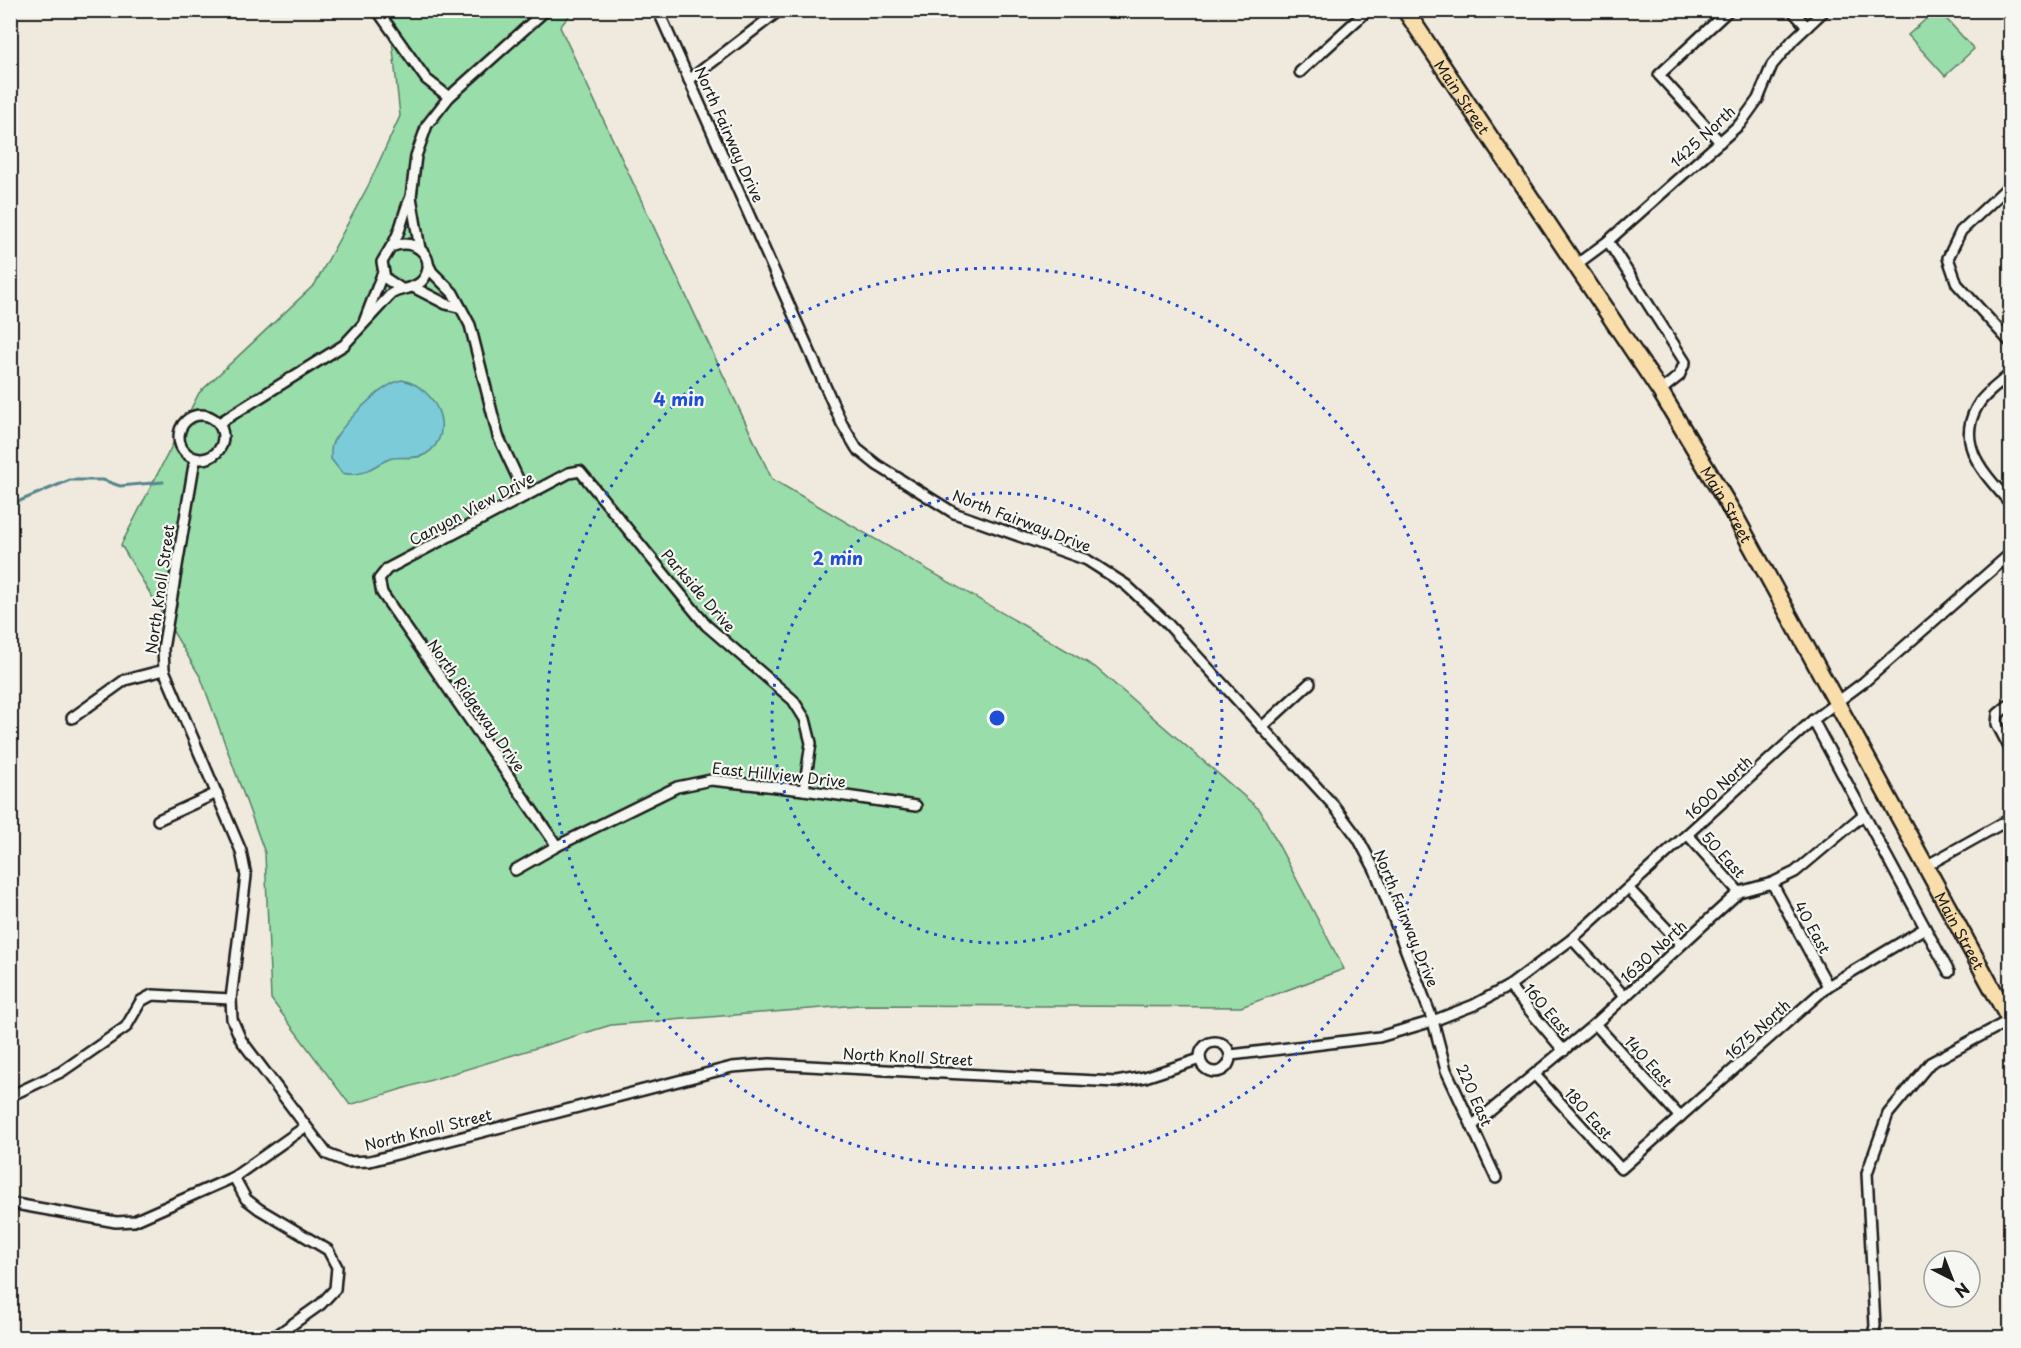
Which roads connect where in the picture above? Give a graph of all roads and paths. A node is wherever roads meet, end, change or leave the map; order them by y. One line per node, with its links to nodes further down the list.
1 (377, 10): 13 (street)
2 (546, 10): 13 (street)
3 (658, 10): 12 (street, North Fairway Drive)
4 (780, 10): 12 (street)
5 (1368, 10): 11 (street)
6 (1405, 10): 21 (main road, Main Street)
7 (1729, 10): 14 (street)
8 (1792, 10): 10 (street)
9 (1825, 10): 10 (street, 1425 North)
10 (1807, 27): 14 (street, 1425 North)
11 (1300, 72)
12 (689, 80): 43 (street, North Fairway Drive)
13 (449, 97): 16 (street)
14 (1720, 142): 17 (street, 1425 North)
15 (2010, 185): 27 (street)
16 (411, 197): 18 (street); 19 (street)
17 (1608, 241): 21 (street, 1425 North); 29 (street)
18 (391, 248): 19 (street); 22 (street)
19 (420, 249): 20 (street)
20 (427, 262): 23 (street); 25 (street)
21 (1577, 264): 29 (main road, Main Street)
22 (383, 272): 24 (street); 26 (street)
23 (413, 287): 24 (street); 25 (street)
24 (400, 288): 26 (street)
25 (458, 307): 33 (street)
26 (364, 322): 30 (street)
27 (2010, 342)
28 (2010, 374): 34 (street)
29 (1660, 391): 39 (main road, Main Street)
30 (219, 423): 31 (street); 31 (street)
31 (195, 459): 37 (street, North Knoll Street)
32 (580, 471): 33 (street, Canyon View Drive); 45 (street, Parkside Drive)
33 (526, 496): 36 (street, Canyon View Drive)
34 (2010, 503)
35 (2010, 554): 39 (street, 1600 North)
36 (379, 579): 52 (street, North Ridgeway Drive)
37 (164, 670): 41 (street); 46 (street, North Knoll Street)
38 (1310, 683): 43 (street)
39 (1837, 703): 42 (street, 1600 North); 53 (main road, Main Street)
40 (2010, 704): 44 (street)
41 (72, 718)
42 (1814, 720): 48 (street); 51 (street, 1600 North)
43 (1262, 727): 66 (street, North Fairway Drive)
44 (2010, 749)
45 (804, 790): 47 (street, East Hillview Drive); 52 (street, East Hillview Drive)
46 (217, 793): 50 (street); 65 (street, North Knoll Street)
47 (916, 806)
48 (1863, 815): 55 (street, 1630 North); 58 (street)
49 (2010, 819): 53 (street)
50 (158, 820)
51 (1688, 835): 56 (street, 1600 North); 57 (street, 50 East)
52 (557, 846): 54 (street, East Hillview Drive)
53 (1926, 866): 67 (main road, Main Street)
54 (515, 870)
55 (1772, 883): 57 (street, 1630 North); 63 (street, 40 East)
56 (1629, 889): 59 (street, 1600 North); 60 (street)
57 (1738, 892): 60 (street, 1630 North)
58 (1925, 928): 61 (street); 63 (street, 1675 North)
59 (1572, 939): 62 (street, 1600 North); 64 (street)
60 (1681, 944): 64 (street, 1630 North)
61 (1949, 972)
62 (1509, 986): 66 (street, 1600 North); 69 (street, 160 East)
63 (1828, 986): 74 (street, 1675 North)
64 (1625, 998): 68 (street, 1630 North)
65 (231, 999): 73 (street); 76 (street, North Knoll Street)
66 (1433, 1021): 70 (street); 75 (street, 220 East)
67 (2010, 1021): 82 (street)
68 (1595, 1024): 69 (street, 1630 North); 74 (street, 140 East)
69 (1564, 1050): 72 (street, 1630 North)
70 (1231, 1055): 71 (street); 71 (street, North Knoll Street)
71 (1200, 1059): 76 (street, North Knoll Street)
72 (1535, 1075): 75 (street, 1630 North); 77 (street, 180 East)
73 (10, 1096)
74 (1680, 1117): 77 (street, 1675 North)
75 (1472, 1126): 79 (street, 220 East)
76 (305, 1127): 78 (street)
77 (1621, 1169)
78 (234, 1177): 80 (street); 81 (street)
79 (1496, 1178)
80 (10, 1203)
81 (273, 1338)
82 (1872, 1338)

